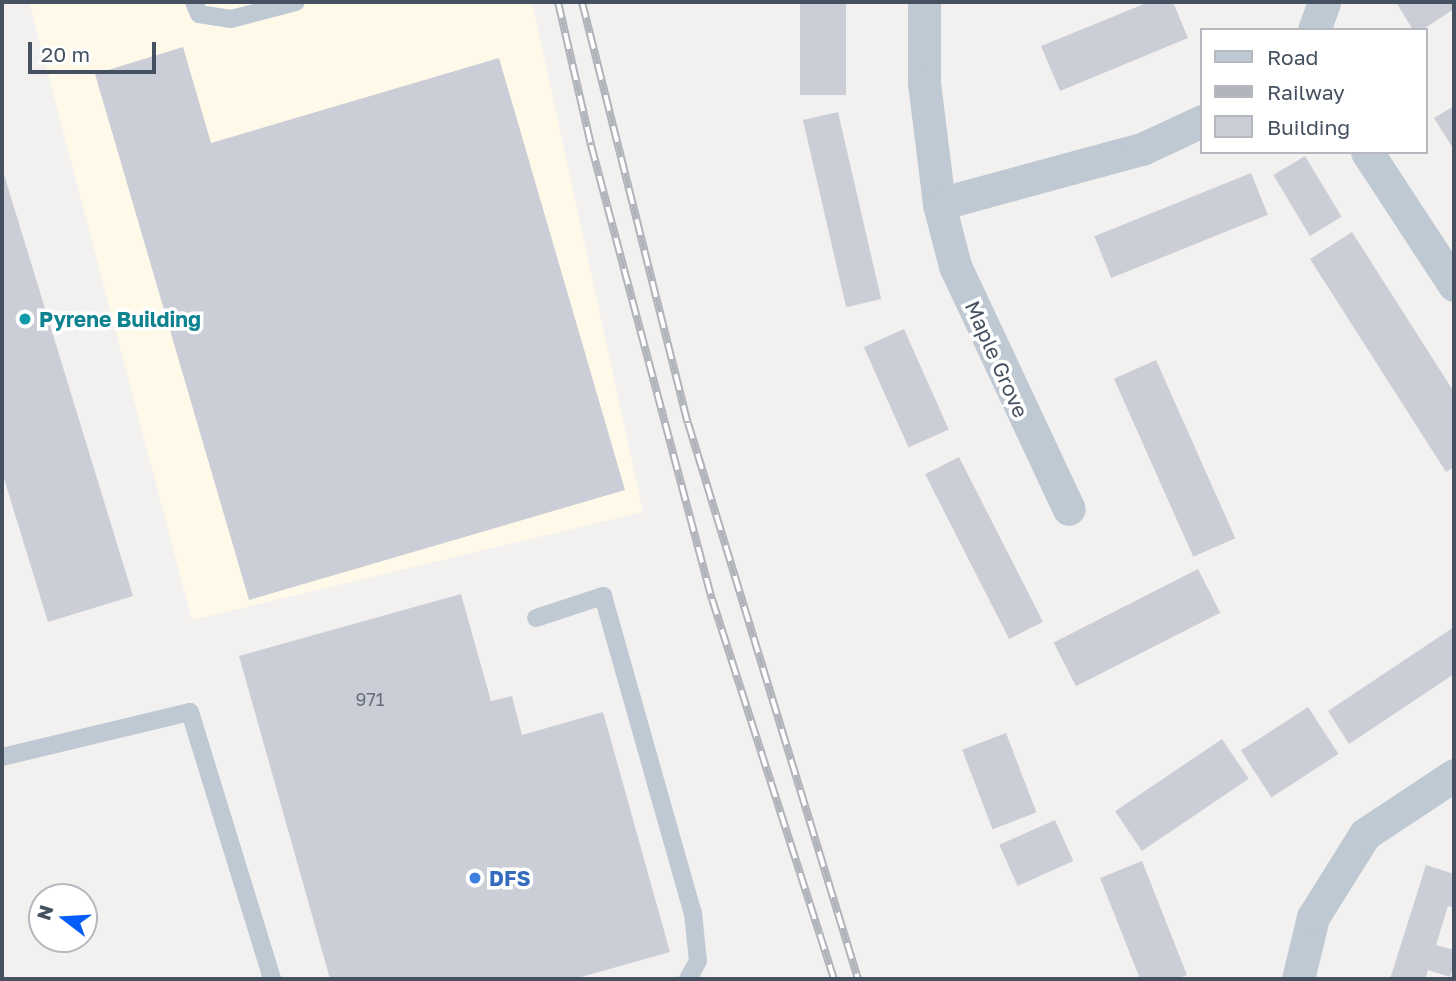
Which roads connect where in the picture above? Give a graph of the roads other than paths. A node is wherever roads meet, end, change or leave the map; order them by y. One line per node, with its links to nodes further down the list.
1 (194, 2): 2 (lane)
2 (296, 2)
3 (924, 2): 8 (street, Maple Grove)
4 (1324, 2): 5 (street)
5 (1315, 28)
6 (1200, 122): 8 (street)
7 (1368, 154): 9 (street)
8 (939, 204): 10 (street, Maple Grove)
9 (1454, 285)
10 (1069, 509)
11 (536, 618): 15 (lane)
12 (2, 757): 14 (lane)
13 (1454, 775): 16 (street)
14 (272, 979)
15 (688, 979)
16 (1298, 979)

